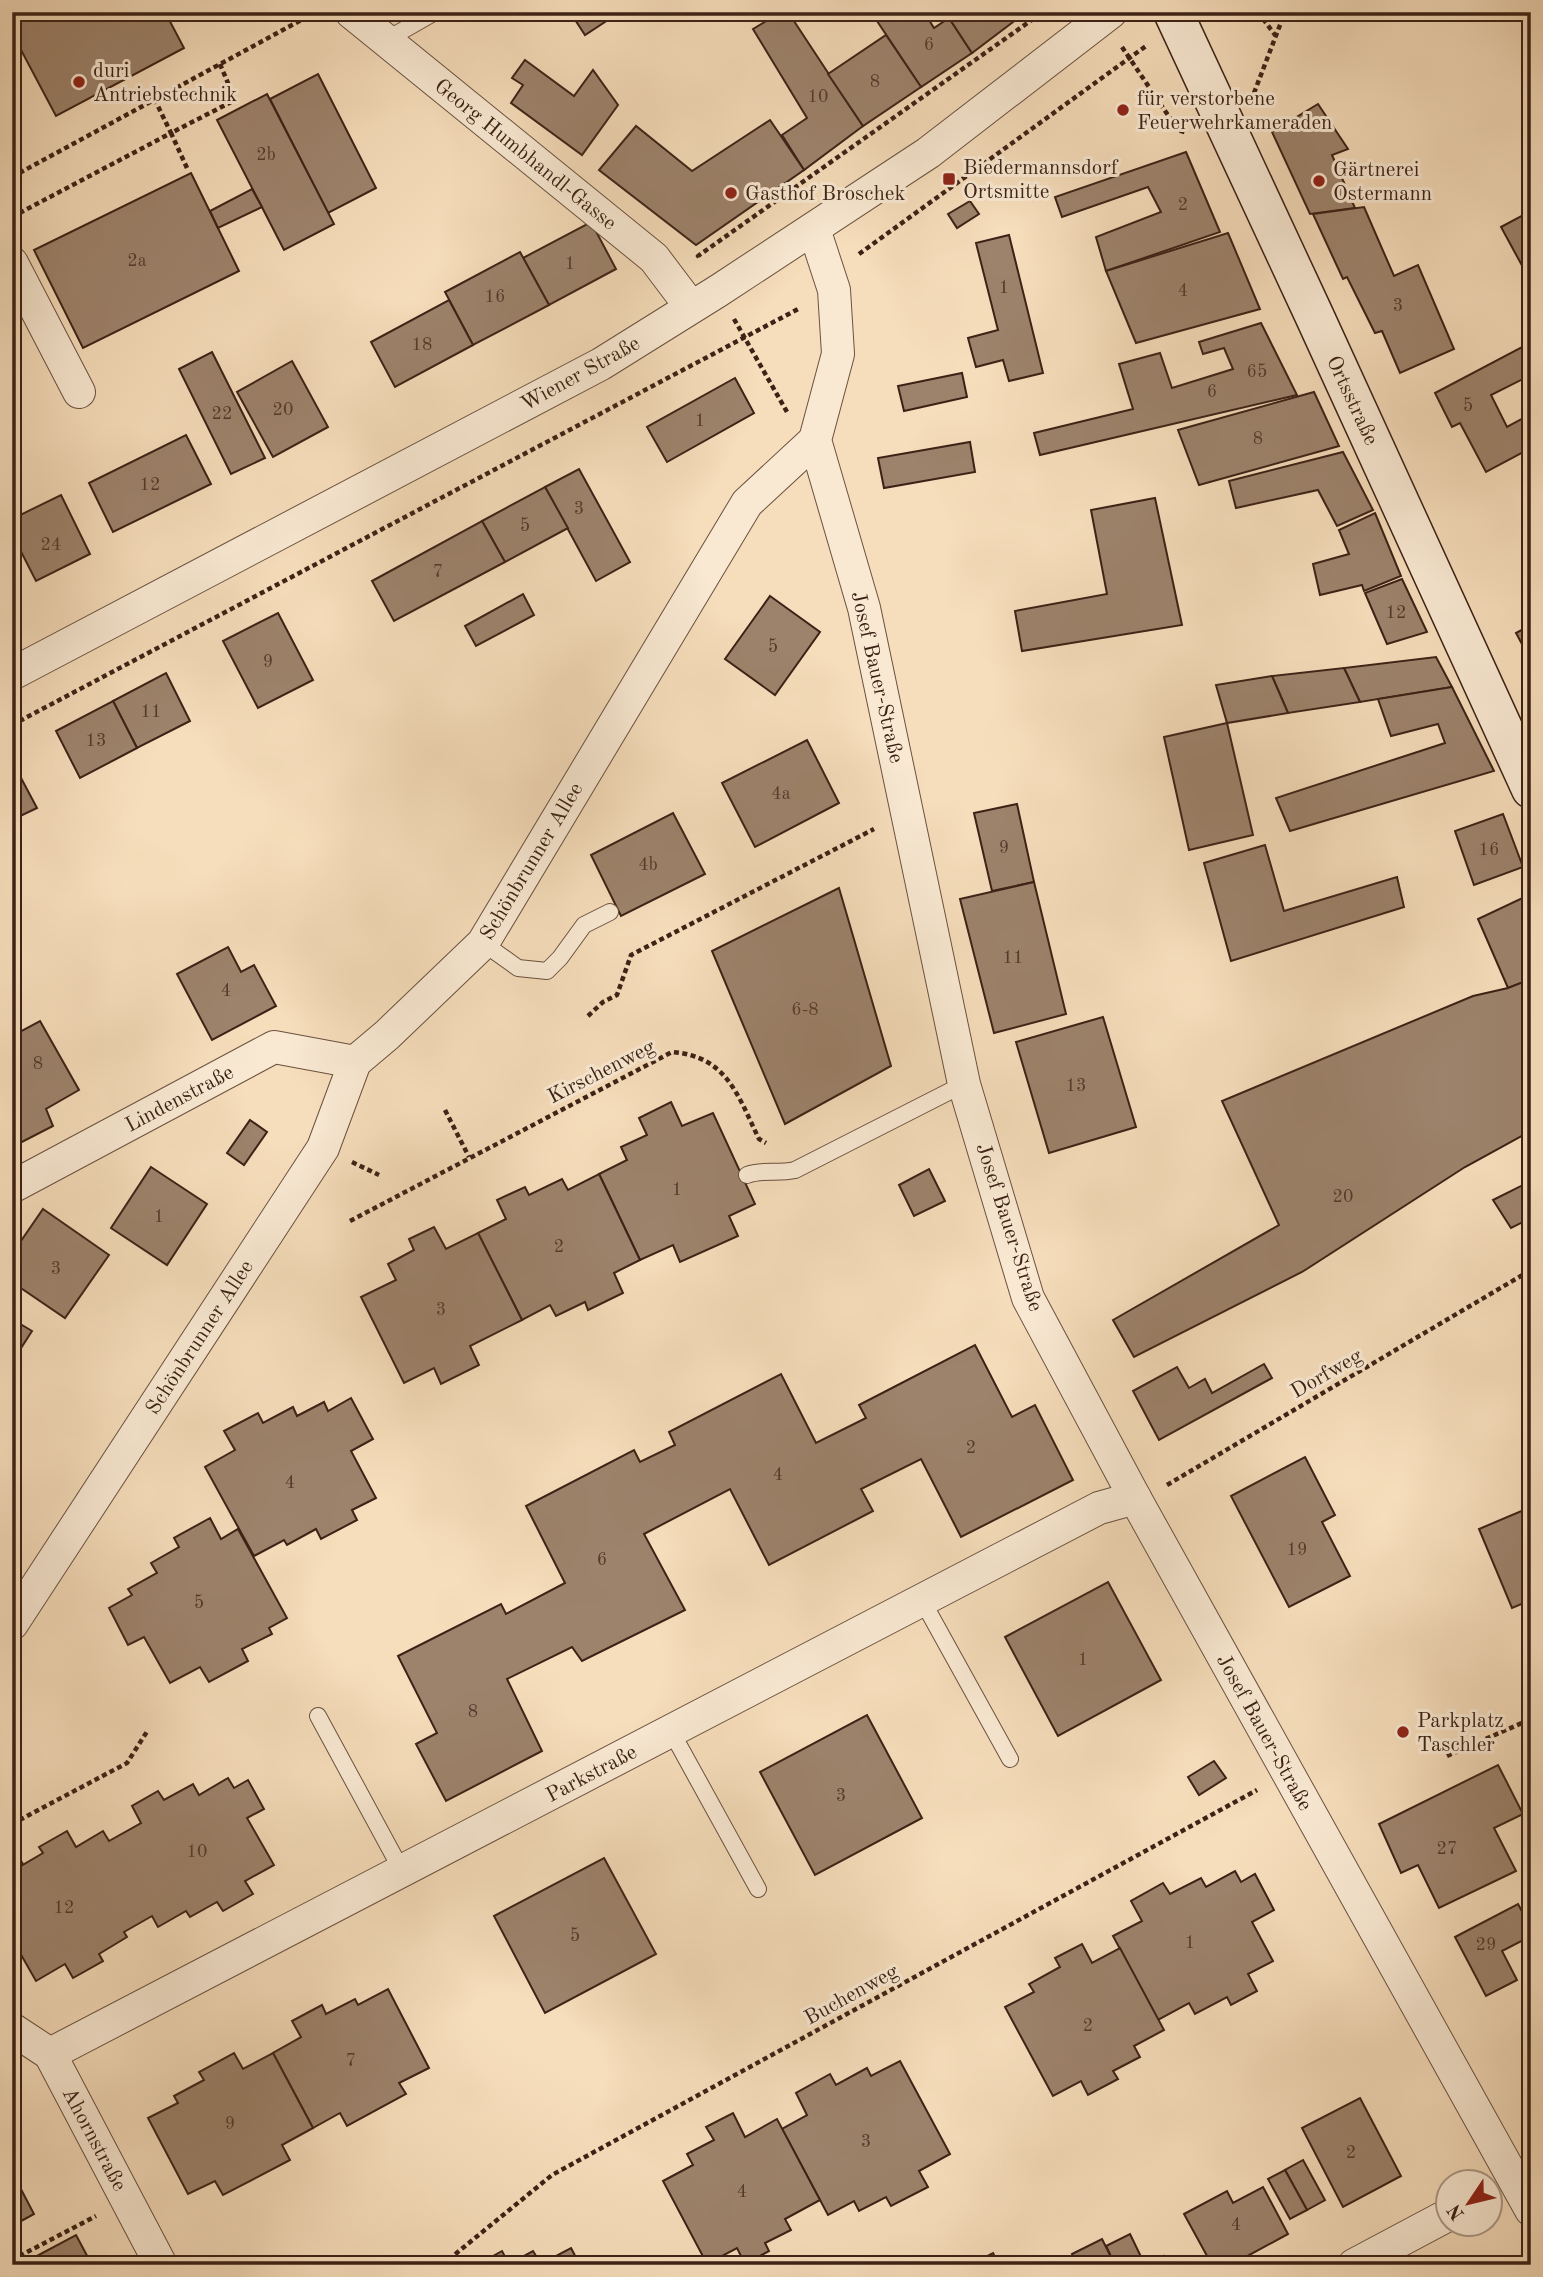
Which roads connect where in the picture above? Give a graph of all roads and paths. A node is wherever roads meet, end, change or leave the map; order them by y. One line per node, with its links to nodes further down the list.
1 (316, 12): 11 (path)
2 (351, 12): 9 (street, Georg Humbhandl-Gasse)
3 (435, 12): 9 (lane)
4 (1258, 12): 8 (path)
5 (1285, 12): 8 (path)
6 (1107, 15): 10 (path); 18 (street, Wiener Straße)
7 (1175, 18): 10 (path); 14 (street, Ortsstraße)
8 (1275, 35): 14 (path)
9 (386, 40): 21 (street, Georg Humbhandl-Gasse)
10 (1129, 58): 14 (path); 20 (path)
11 (220, 64): 12 (path); 13 (path)
12 (155, 100): 13 (path); 16 (path)
13 (171, 133): 15 (path); 17 (path)
14 (1235, 144): 26 (street, Ortsstraße)
15 (187, 168)
16 (12, 177)
17 (12, 217)
18 (814, 229): 20 (street); 21 (street, Wiener Straße)
19 (12, 262): 22 (street)
20 (834, 290): 23 (street); 25 (path)
21 (691, 307): 24 (street, Wiener Straße)
22 (79, 392)
23 (815, 440): 27 (street, Josef Bauer-Straße); 29 (street, Schönbrunner Allee)
24 (12, 674)
25 (12, 725)
26 (1531, 789)
27 (907, 811): 30 (path); 32 (street, Josef Bauer-Straße)
28 (610, 912): 29 (lane)
29 (483, 943): 31 (street, Schönbrunner Allee)
30 (588, 1016)
31 (355, 1062): 37 (street, Lindenstraße); 42 (street, Schönbrunner Allee)
32 (964, 1083): 36 (lane); 40 (street, Josef Bauer-Straße)
33 (445, 1110): 35 (path)
34 (775, 1147): 35 (path, Kirschenweg)
35 (469, 1157): 38 (path, Kirschenweg)
36 (747, 1175)
37 (12, 1187)
38 (350, 1220)
39 (1531, 1270): 40 (path, Dorfweg)
40 (1135, 1498): 41 (street, Parkstraße); 49 (street, Josef Bauer-Straße)
41 (922, 1600): 46 (street, Parkstraße); 48 (lane)
42 (12, 1624)
43 (318, 1716): 53 (lane)
44 (1531, 1719): 47 (path)
45 (148, 1730): 50 (path)
46 (671, 1731): 53 (street, Parkstraße); 54 (lane)
47 (1447, 1756)
48 (1010, 1759)
49 (1288, 1773): 57 (street, Josef Bauer-Straße); 64 (path, Buchenweg)
50 (13, 1822)
51 (12, 1847): 52 (path)
52 (22, 1865)
53 (402, 1871): 56 (street, Parkstraße)
54 (758, 1889)
55 (12, 2029): 56 (street, Ahornstraße)
56 (50, 2054): 59 (street, Ahornstraße)
57 (1494, 2168)
58 (1504, 2187): 60 (street, Josef Bauer-Straße)
59 (127, 2200): 62 (path); 63 (street, Ahornstraße)
60 (1531, 2210)
61 (1434, 2222): 65 (street)
62 (12, 2260)
63 (161, 2264)
64 (442, 2265)
65 (1354, 2265)

